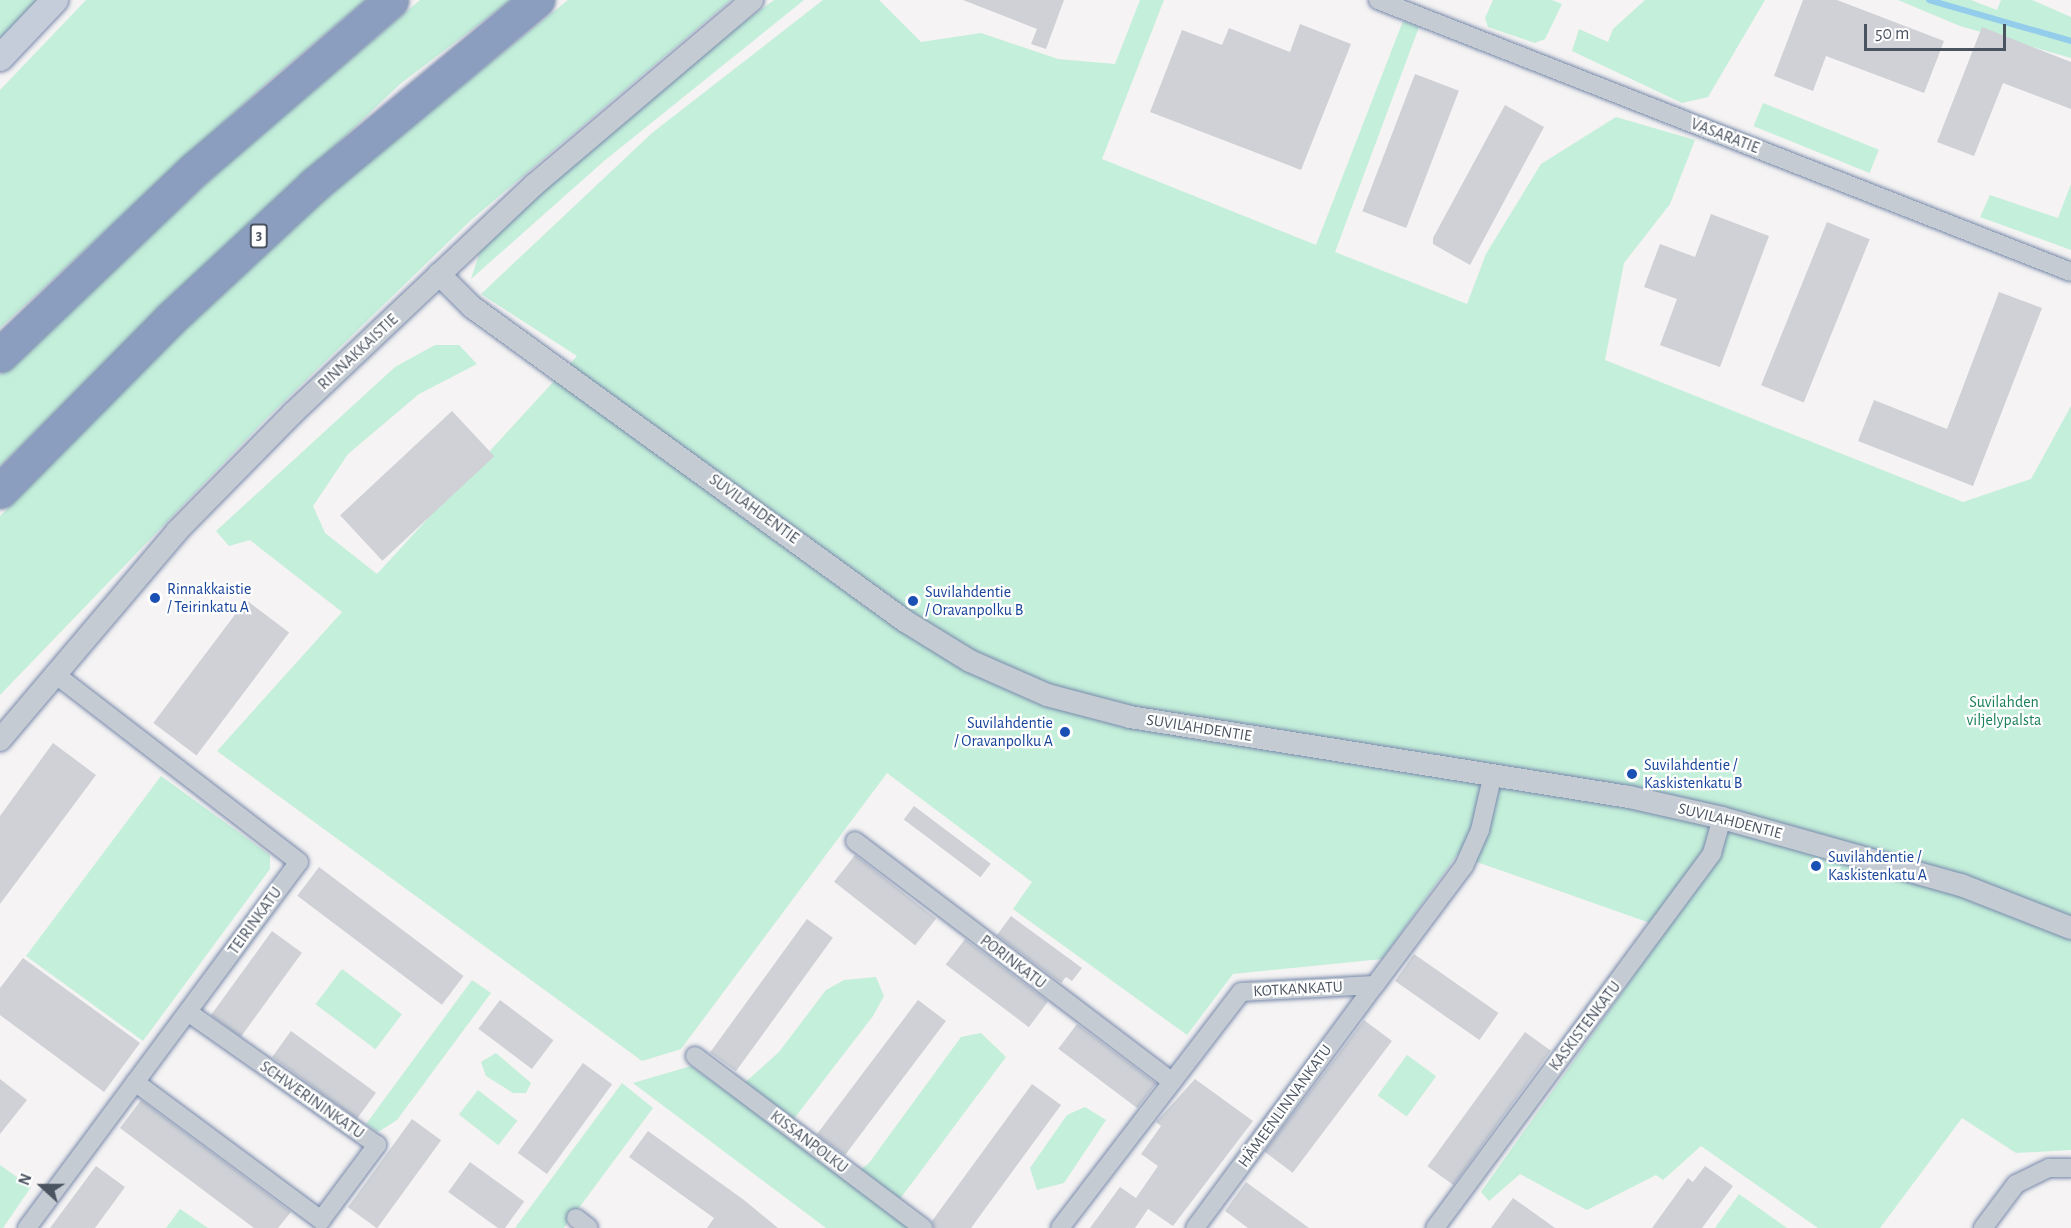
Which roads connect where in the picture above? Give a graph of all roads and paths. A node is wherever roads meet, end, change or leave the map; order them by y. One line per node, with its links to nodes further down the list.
1 (56, 0): 6 (main road)
2 (391, 0): 9 (highway)
3 (537, 0): 10 (highway, 3)
4 (753, 0): 8 (street, RINNAKKAISTIE)
5 (1378, 0): 7 (street, VASARATIE)
6 (0, 58)
7 (2071, 272)
8 (439, 274): 11 (street, RINNAKKAISTIE); 13 (street, SUVILAHDENTIE)
9 (0, 355)
10 (0, 492)
11 (54, 673): 12 (street, RINNAKKAISTIE); 18 (street, TEIRINKATU)
12 (0, 740)
13 (1492, 778): 14 (street, SUVILAHDENTIE); 17 (street)
14 (1722, 818): 16 (street, SUVILAHDENTIE); 27 (street, KASKISTENKATU)
15 (855, 841): 21 (street, PORINKATU)
16 (2071, 928)
17 (1375, 984): 21 (street, KOTKANKATU); 26 (street, HÄMEENLINNANKATU)
18 (188, 1012): 20 (street, TEIRINKATU); 20 (street, SCHWERININKATU)
19 (695, 1056): 24 (street, KISSANPOLKU)
20 (135, 1082): 23 (street, TEIRINKATU)
21 (1172, 1082): 25 (street, KOTKANKATU)
22 (2071, 1168): 28 (street)
23 (27, 1228)
24 (923, 1228)
25 (1060, 1228)
26 (1195, 1228)
27 (1435, 1228)
28 (1983, 1228)

